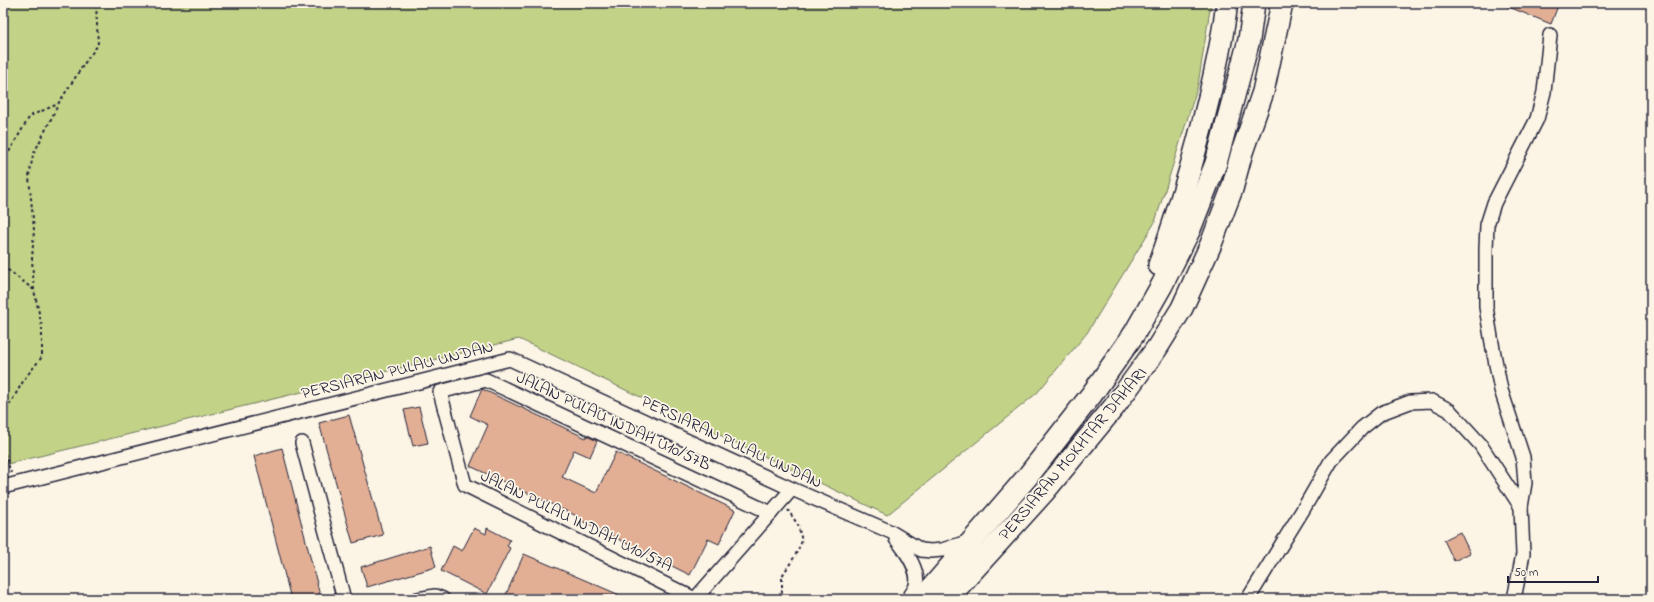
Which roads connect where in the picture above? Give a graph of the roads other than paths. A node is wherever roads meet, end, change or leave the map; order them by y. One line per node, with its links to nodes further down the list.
1 (1227, 3): 5 (main road)
2 (1254, 3): 5 (main road, PERSIARAN MOKHTAR DAHARI)
3 (1282, 3): 20 (main road, PERSIARAN MOKHTAR DAHARI)
4 (1550, 36): 10 (street)
5 (1134, 334): 13 (main road, PERSIARAN MOKHTAR DAHARI)
6 (440, 392): 11 (street, JALAN PULAU INDAH U10/57B); 17 (street, JALAN PULAU INDAH U10/57A)
7 (302, 443): 14 (street)
8 (9, 485): 9 (street, PERSIARAN PULAU UNDAN)
9 (792, 489): 11 (street); 12 (street, PERSIARAN PULAU UNDAN)
10 (1521, 507): 21 (street); 22 (street)
11 (771, 513): 17 (street)
12 (891, 532): 13 (street, PERSIARAN PULAU UNDAN); 18 (street)
13 (974, 539): 19 (main road, PERSIARAN MOKHTAR DAHARI)
14 (344, 599)
15 (418, 599): 16 (street)
16 (443, 599)
17 (695, 599)
18 (908, 599)
19 (922, 599)
20 (947, 599)
21 (1248, 599)
22 (1514, 599)

